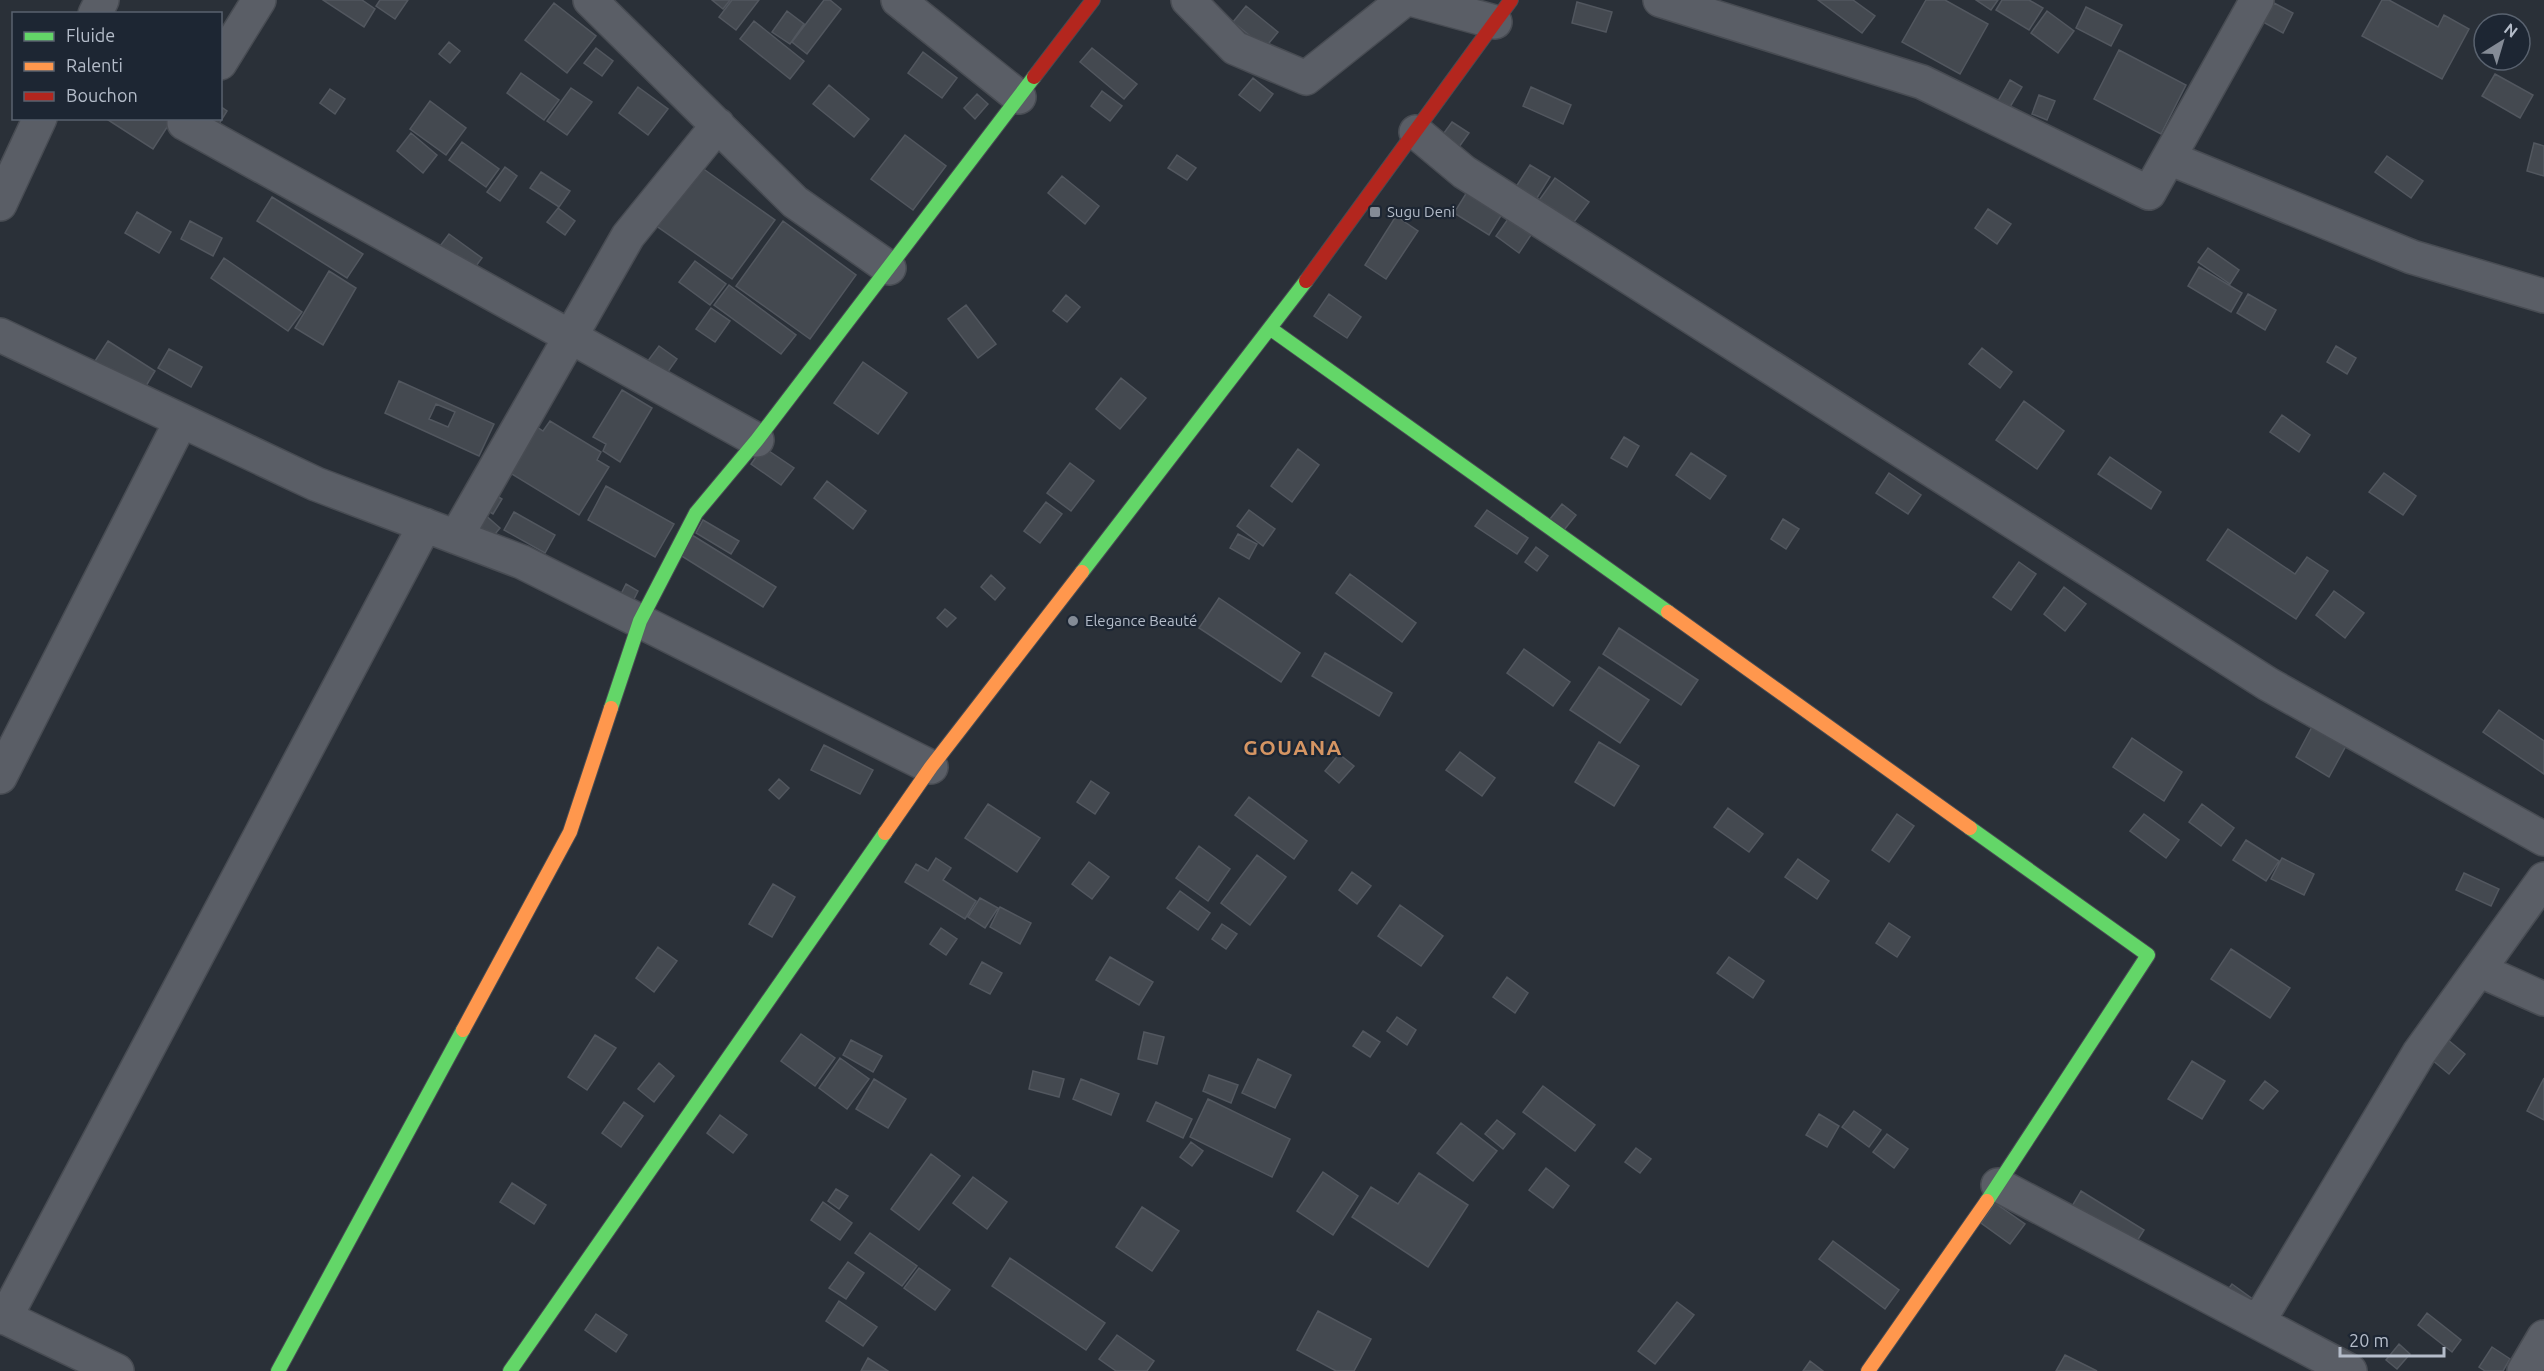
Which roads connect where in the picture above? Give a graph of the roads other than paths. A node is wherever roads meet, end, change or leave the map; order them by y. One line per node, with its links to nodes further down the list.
1 (259, 0): 11 (street)
2 (590, 0): 15 (street)
3 (898, 0): 12 (street)
4 (1093, 0): 12 (street)
5 (1188, 0): 6 (street)
6 (1404, 0)
7 (1414, 0): 10 (street)
8 (1660, 0): 17 (street)
9 (2257, 0): 17 (street)
10 (1503, 11): 16 (street)
11 (222, 60)
12 (1019, 97): 19 (street)
13 (39, 120): 18 (street)
14 (186, 120): 23 (street)
15 (718, 125): 19 (street); 23 (street)
16 (1416, 132): 21 (street); 31 (street)
17 (2169, 158): 20 (street)
18 (0, 204)
19 (888, 268): 25 (street)
20 (2544, 296)
21 (1270, 329): 29 (street); 35 (street)
22 (0, 335): 24 (street)
23 (571, 337): 25 (street); 27 (street)
24 (182, 421): 26 (street); 30 (street)
25 (757, 440): 28 (street)
26 (425, 525): 27 (street); 36 (street)
27 (456, 537): 28 (street)
28 (640, 621): 29 (street); 40 (street)
29 (931, 767): 41 (street)
30 (0, 777)
31 (2544, 839)
32 (2544, 879): 33 (street)
33 (2479, 970): 34 (street); 37 (street)
34 (2544, 999)
35 (1998, 1185): 37 (street); 42 (street)
36 (3, 1317): 39 (street)
37 (2258, 1322): 43 (street)
38 (2544, 1337): 44 (street)
39 (117, 1371)
40 (278, 1371)
41 (510, 1371)
42 (1868, 1371)
43 (2350, 1371)
44 (2524, 1371)

